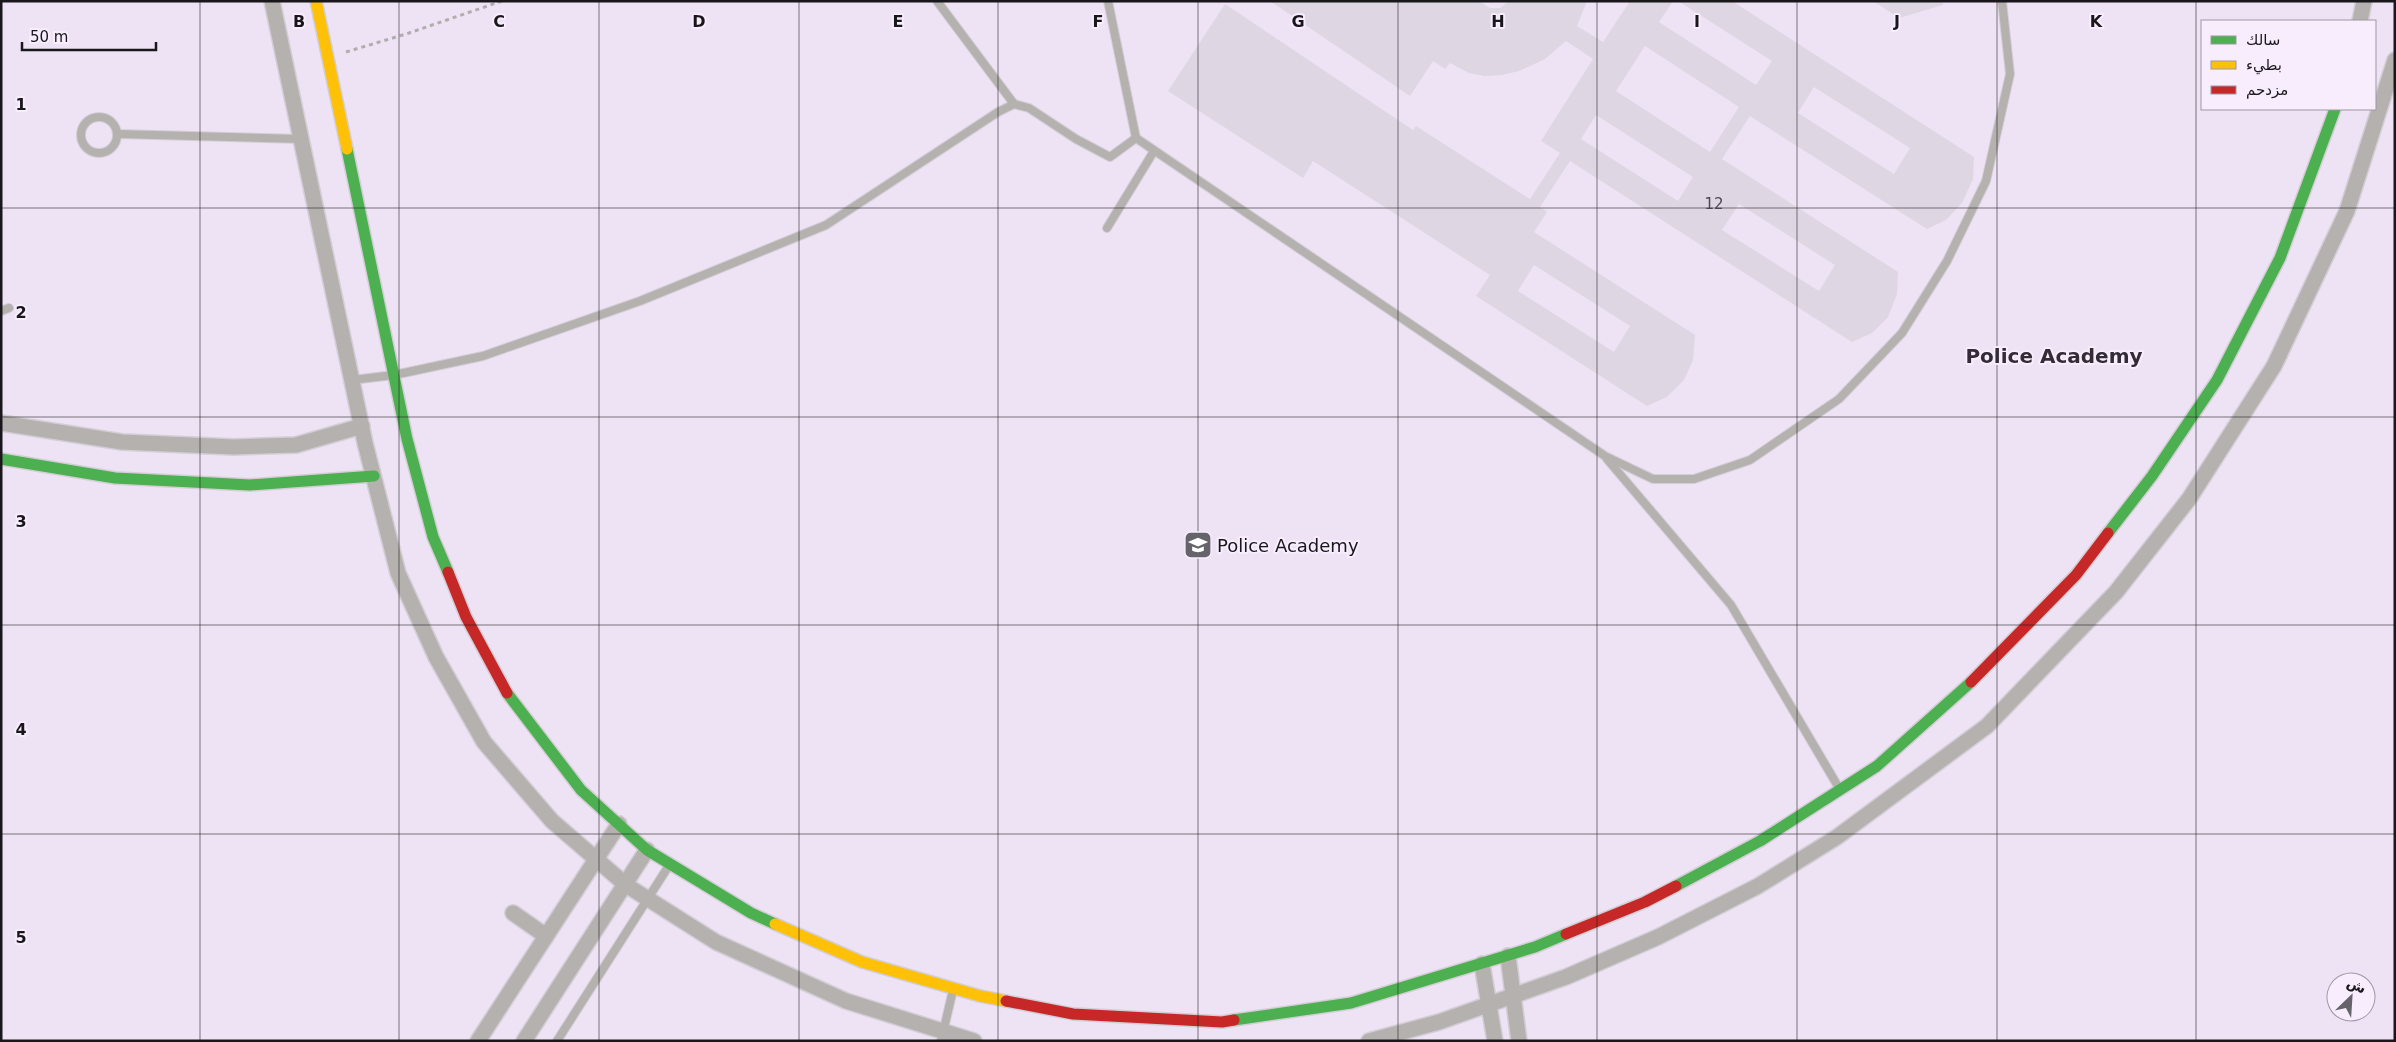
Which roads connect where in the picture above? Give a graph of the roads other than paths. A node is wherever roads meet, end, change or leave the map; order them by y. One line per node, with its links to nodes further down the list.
1 (272, 1): 13 (street)
2 (316, 1): 16 (street)
3 (937, 1): 9 (lane)
4 (1108, 1): 12 (lane)
5 (2002, 1): 20 (lane)
6 (2364, 1): 7 (street)
7 (2360, 20)
8 (2395, 60): 35 (street)
9 (1014, 104): 12 (lane); 16 (lane)
10 (2335, 110): 23 (street)
11 (118, 134): 11 (lane); 13 (lane)
12 (1136, 138): 14 (lane)
13 (301, 139): 17 (street)
14 (1154, 150): 15 (lane); 20 (lane)
15 (1107, 228)
16 (394, 375): 17 (lane); 24 (street)
17 (352, 380): 19 (street)
18 (1, 423): 19 (street)
19 (362, 426): 22 (street)
20 (1605, 456): 23 (lane)
21 (1, 459): 22 (street)
22 (374, 476): 26 (street)
23 (1840, 790): 32 (street)
24 (619, 824): 25 (street); 26 (street)
25 (647, 850): 27 (street); 28 (street)
26 (596, 860): 28 (street); 31 (street)
27 (669, 865): 29 (lane); 34 (street)
28 (626, 885): 29 (street); 39 (street)
29 (647, 898): 37 (street); 40 (lane)
30 (513, 914): 31 (street)
31 (546, 936): 38 (street)
32 (1508, 956): 33 (street); 35 (street)
33 (1482, 964): 34 (street); 36 (street)
34 (954, 988): 37 (lane)
35 (1513, 996): 36 (street); 44 (street)
36 (1489, 1004): 42 (street); 43 (street)
37 (942, 1036): 41 (street)
38 (478, 1041)
39 (524, 1041)
40 (556, 1041)
41 (974, 1041)
42 (1369, 1041)
43 (1495, 1041)
44 (1519, 1041)

